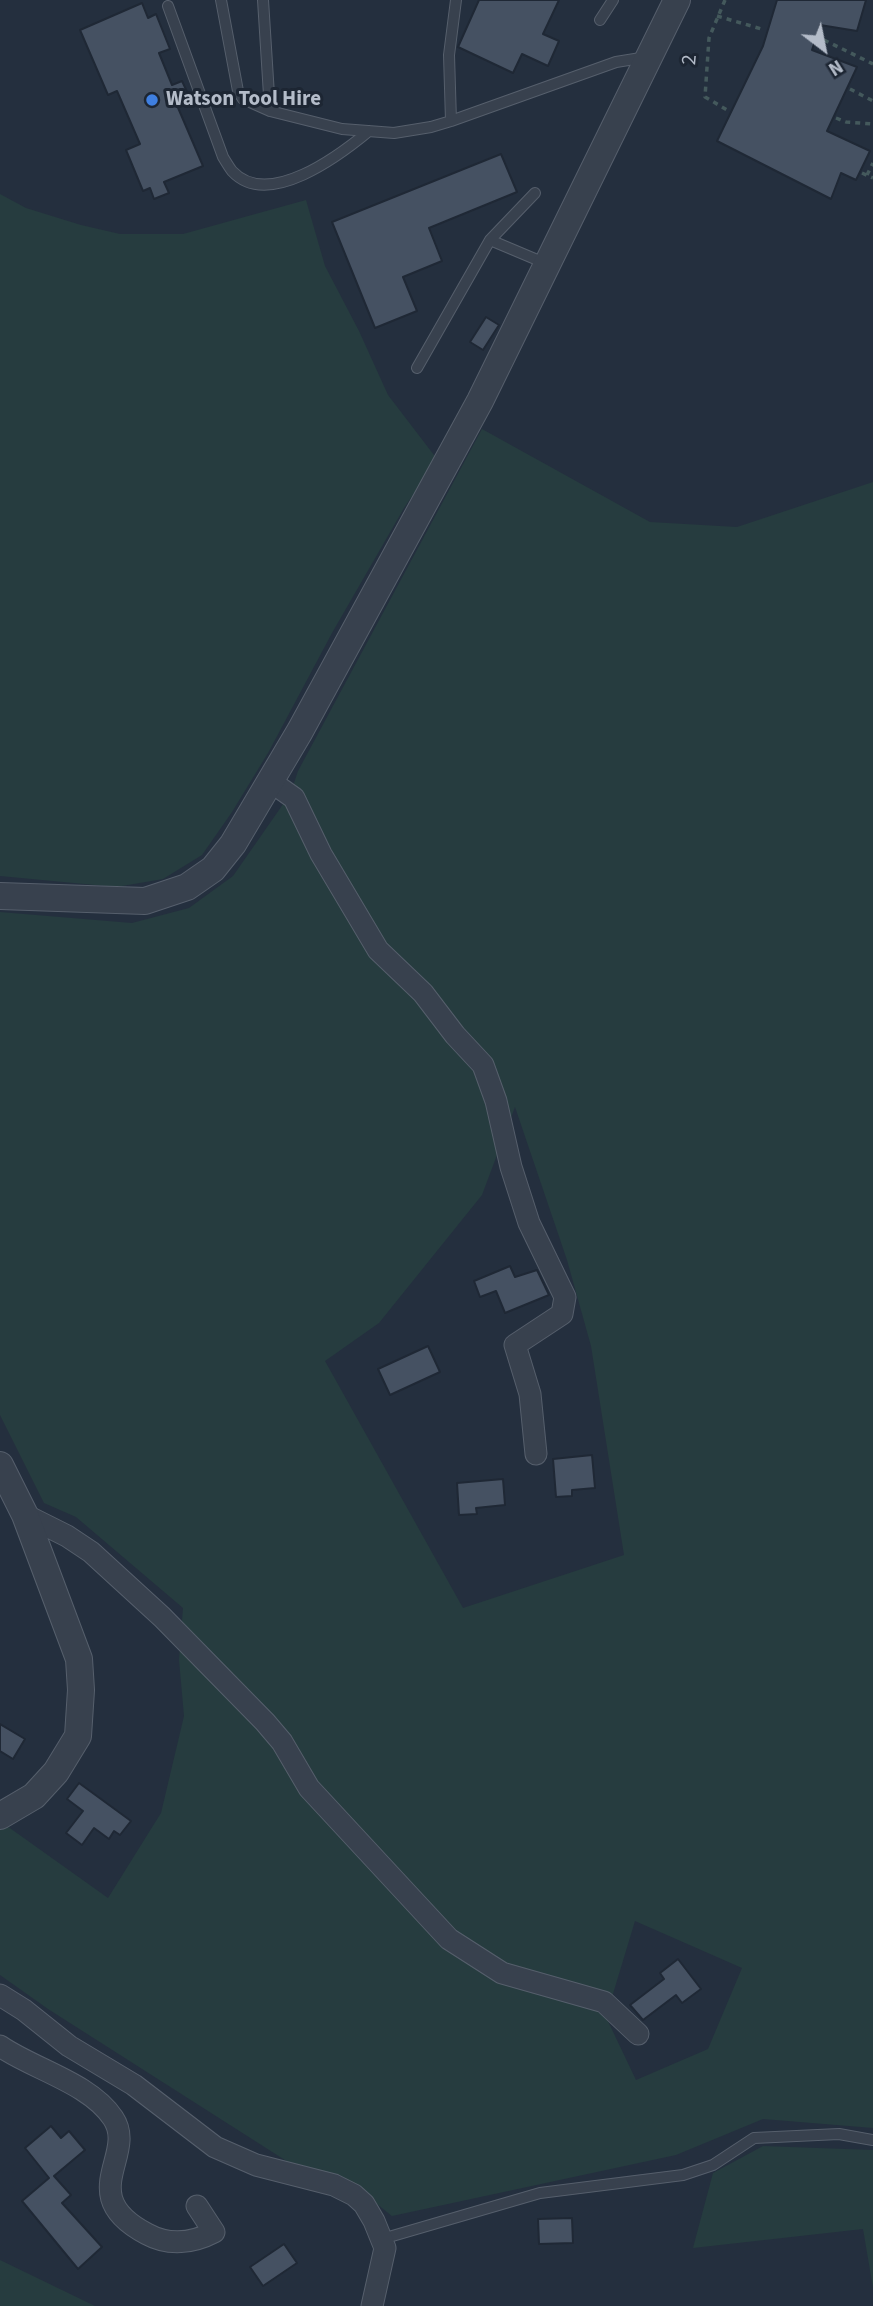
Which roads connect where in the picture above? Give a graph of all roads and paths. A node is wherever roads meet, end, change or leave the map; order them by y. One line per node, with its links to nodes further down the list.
1 (221, 0): 16 (lane)
2 (263, 0): 16 (lane)
3 (456, 0): 19 (lane)
4 (613, 0): 9 (lane)
5 (677, 0): 12 (street)
6 (725, 0): 8 (path, 2)
7 (168, 6): 21 (lane)
8 (717, 16): 10 (path); 17 (path, 2)
9 (600, 20)
10 (765, 30)
11 (824, 40): 13 (path)
12 (648, 57): 19 (lane); 26 (street)
13 (873, 64)
14 (850, 89): 15 (path)
15 (873, 101)
16 (270, 111): 21 (lane)
17 (729, 111)
18 (836, 118): 20 (path)
19 (451, 121): 21 (lane)
20 (873, 124)
21 (369, 131)
22 (873, 163): 23 (path)
23 (873, 178)
24 (535, 193): 25 (lane)
25 (490, 240): 26 (lane); 27 (lane)
26 (547, 264): 28 (street)
27 (418, 368)
28 (270, 781): 29 (street); 30 (street)
29 (0, 896)
30 (536, 1454)
31 (0, 1465): 32 (street)
32 (25, 1515): 33 (street); 35 (street)
33 (0, 1816)
34 (0, 1995): 39 (street)
35 (638, 2034)
36 (0, 2046): 38 (street)
37 (873, 2140): 39 (lane)
38 (197, 2206)
39 (382, 2239): 40 (street)
40 (372, 2306)

